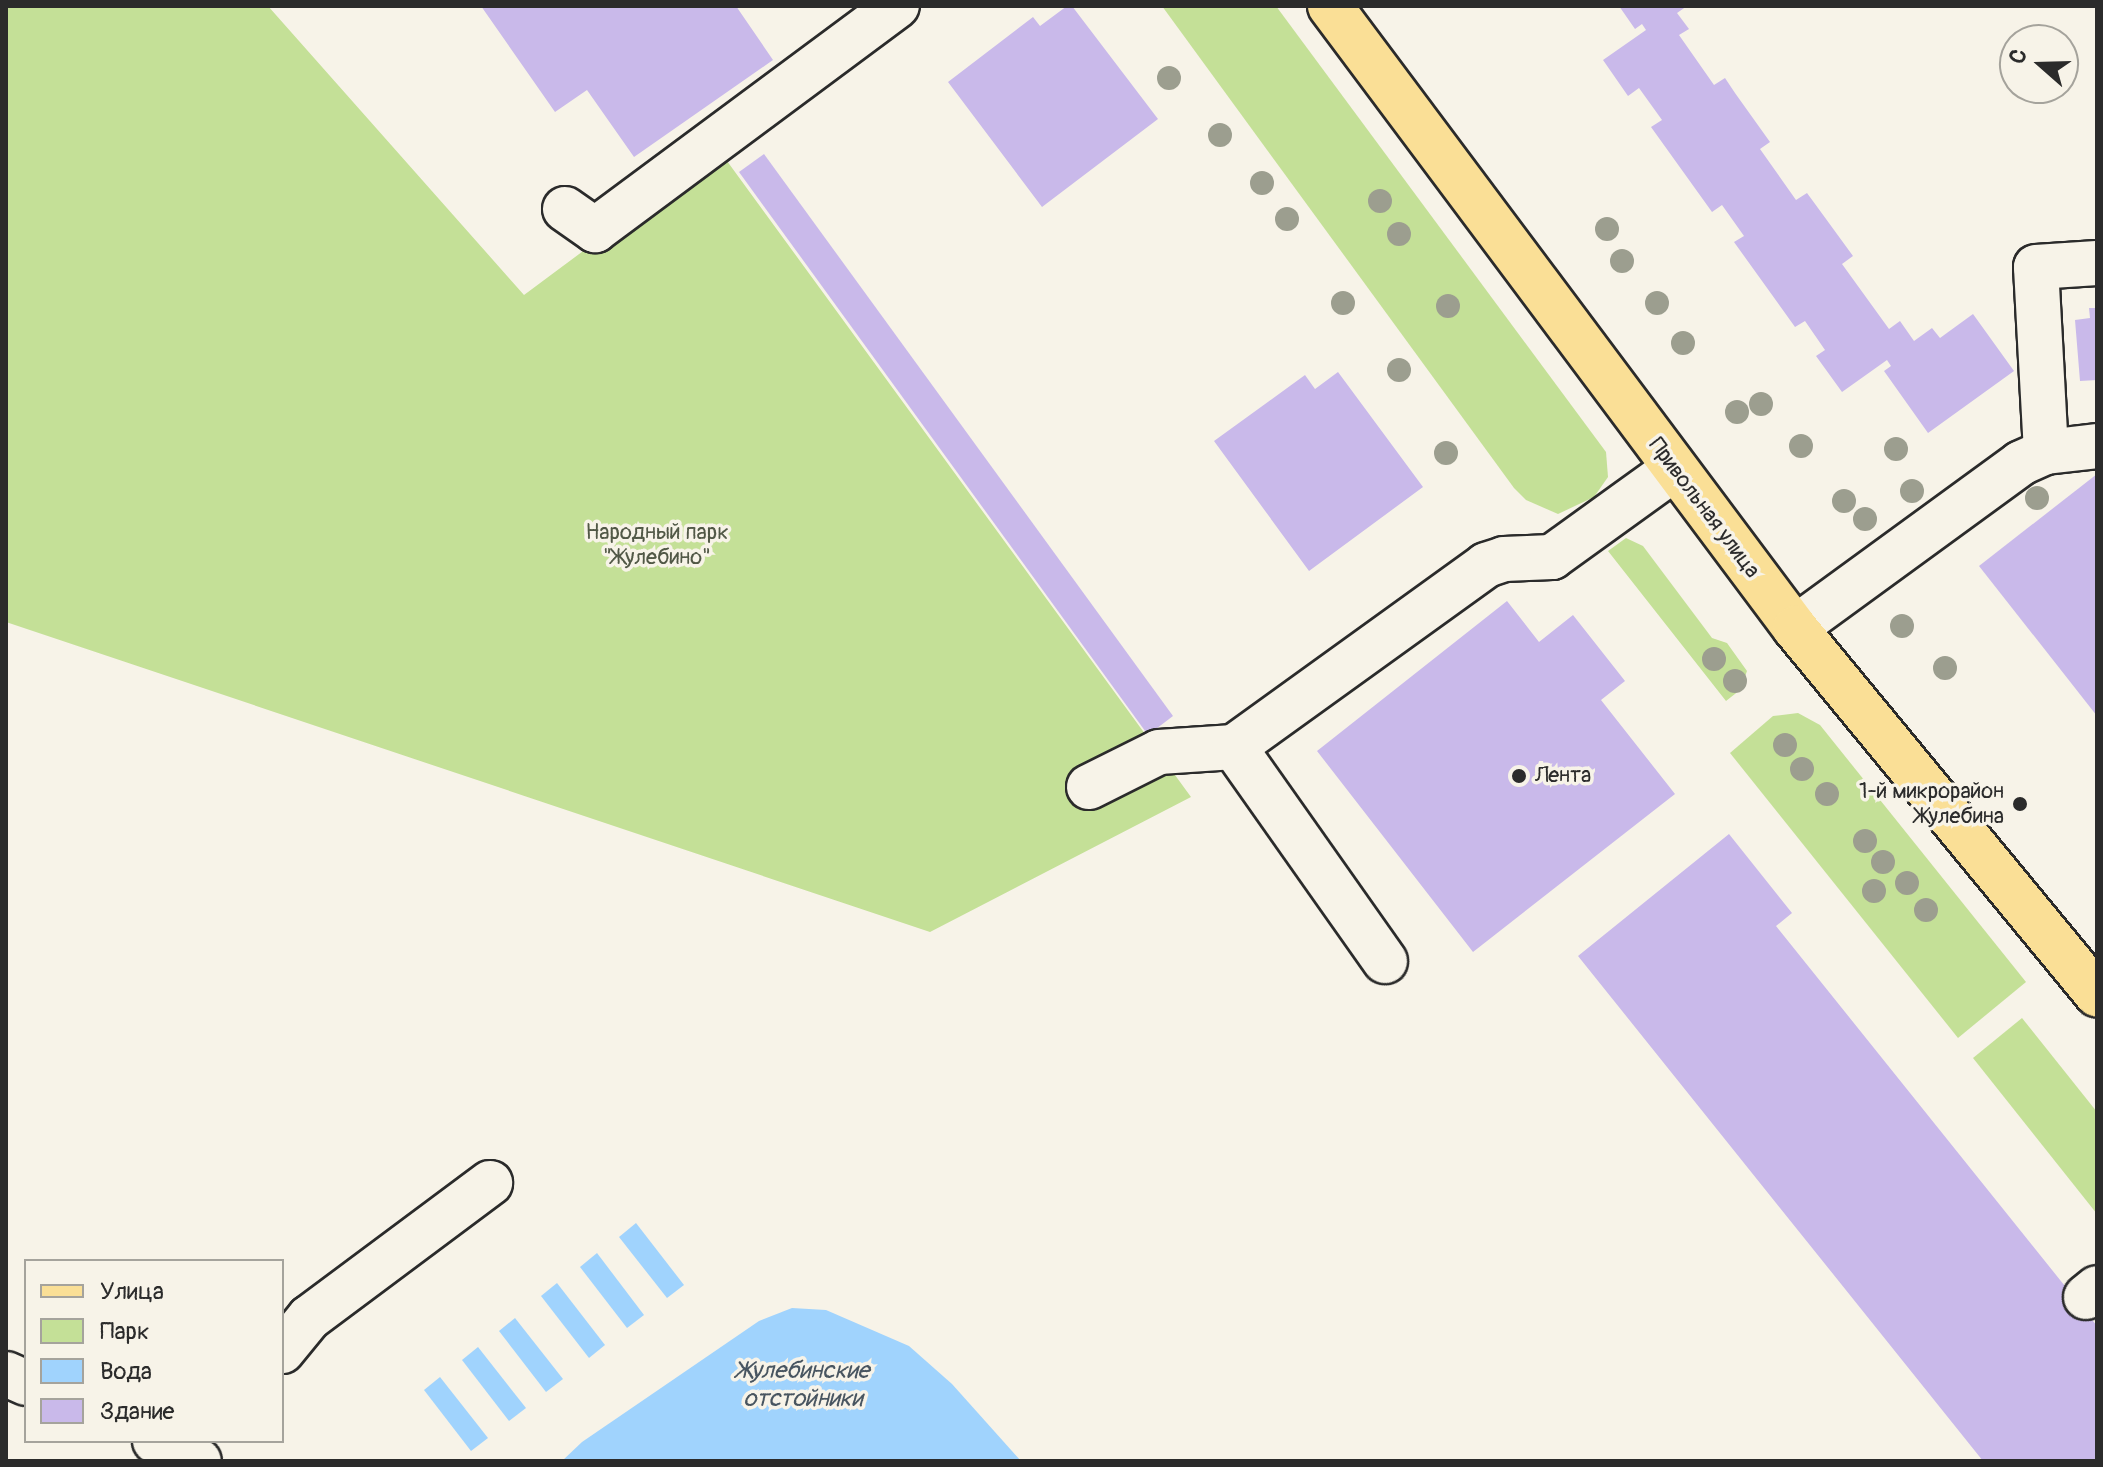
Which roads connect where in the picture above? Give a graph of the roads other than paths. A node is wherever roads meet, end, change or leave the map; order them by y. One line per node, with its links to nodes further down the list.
1 (897, 6): 3 (lane)
2 (1330, 6): 7 (main road, Привольная улица)
3 (565, 209)
4 (2097, 263): 6 (lane)
5 (2097, 446): 6 (lane)
6 (2046, 452): 8 (lane)
7 (1674, 469): 8 (main road, Привольная улица); 9 (lane)
8 (1795, 628): 12 (main road, Привольная улица)
9 (1234, 747): 10 (lane); 11 (lane)
10 (1089, 787)
11 (1385, 961)
12 (2097, 995)
13 (490, 1183): 14 (lane)
14 (284, 1349)
15 (162, 1443): 16 (lane)
16 (201, 1454)

